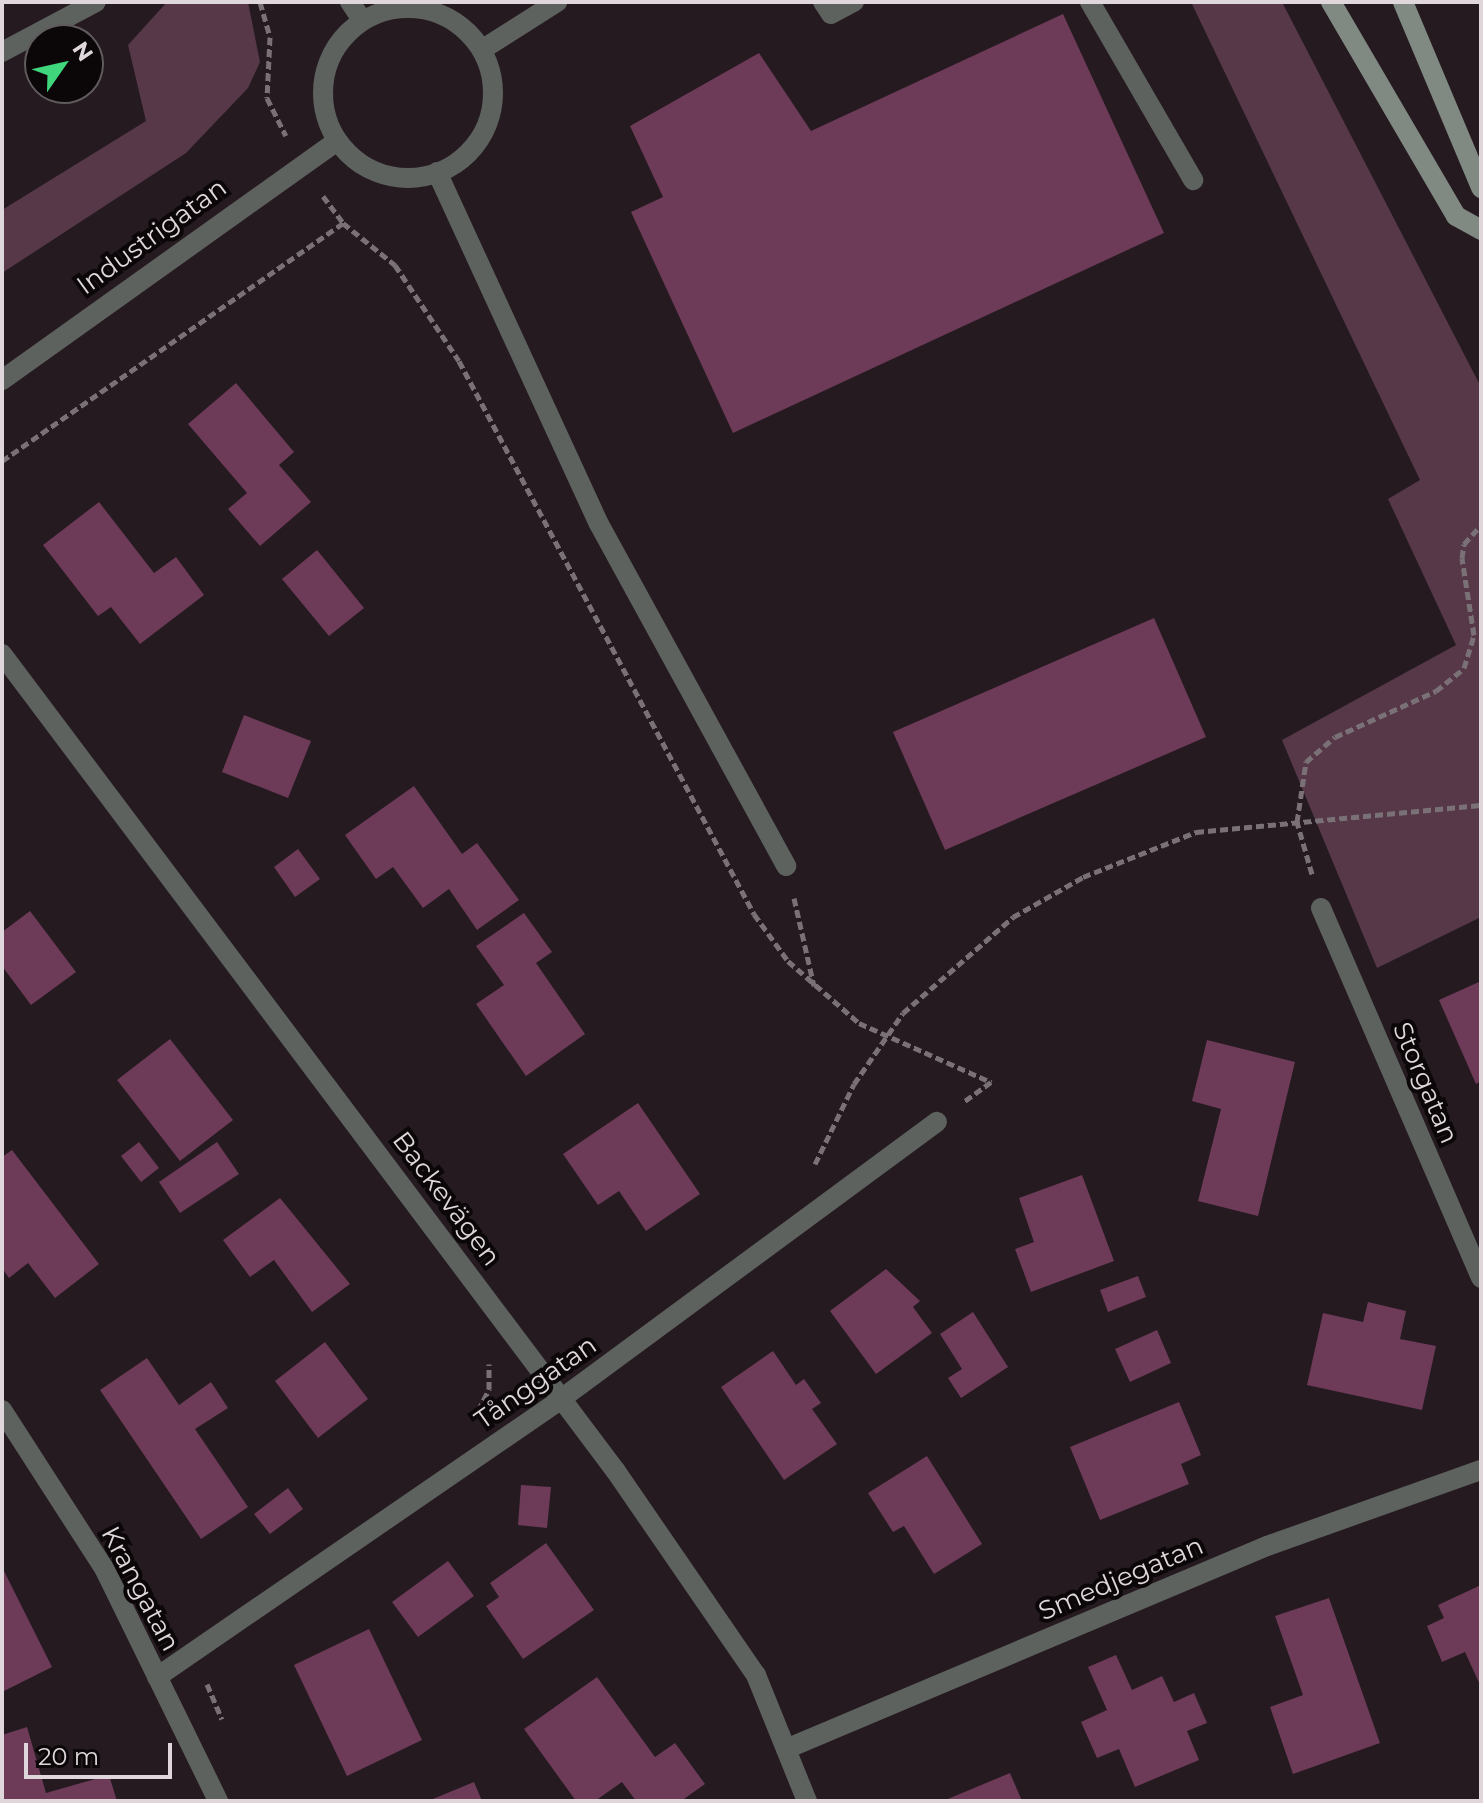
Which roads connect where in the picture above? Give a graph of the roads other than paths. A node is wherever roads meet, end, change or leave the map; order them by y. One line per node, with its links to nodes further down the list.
1 (96, 2): 11 (street)
2 (350, 2): 9 (street)
3 (557, 2): 10 (street)
4 (823, 2): 5 (street)
5 (854, 2)
6 (1090, 2): 14 (street)
7 (1331, 2): 16 (main road)
8 (1403, 2): 15 (main road)
9 (362, 20): 10 (street); 12 (street)
10 (483, 49): 13 (street)
11 (2, 52)
12 (337, 141): 13 (street); 17 (street, Industrigatan)
13 (437, 172): 19 (street)
14 (1193, 180)
15 (1481, 188)
16 (1481, 230)
17 (2, 380)
18 (2, 654): 23 (street, Backevägen)
19 (786, 866)
20 (1321, 908): 22 (street, Storgatan)
21 (937, 1122): 23 (street, Tånggatan)
22 (1481, 1278)
23 (561, 1399): 26 (street, Tånggatan); 27 (street, Backevägen)
24 (2, 1410): 26 (street, Krangatan)
25 (1481, 1470): 27 (street, Smedjegatan)
26 (157, 1677): 28 (street, Krangatan)
27 (786, 1749): 29 (street, Backevägen)
28 (218, 1801)
29 (807, 1801)

